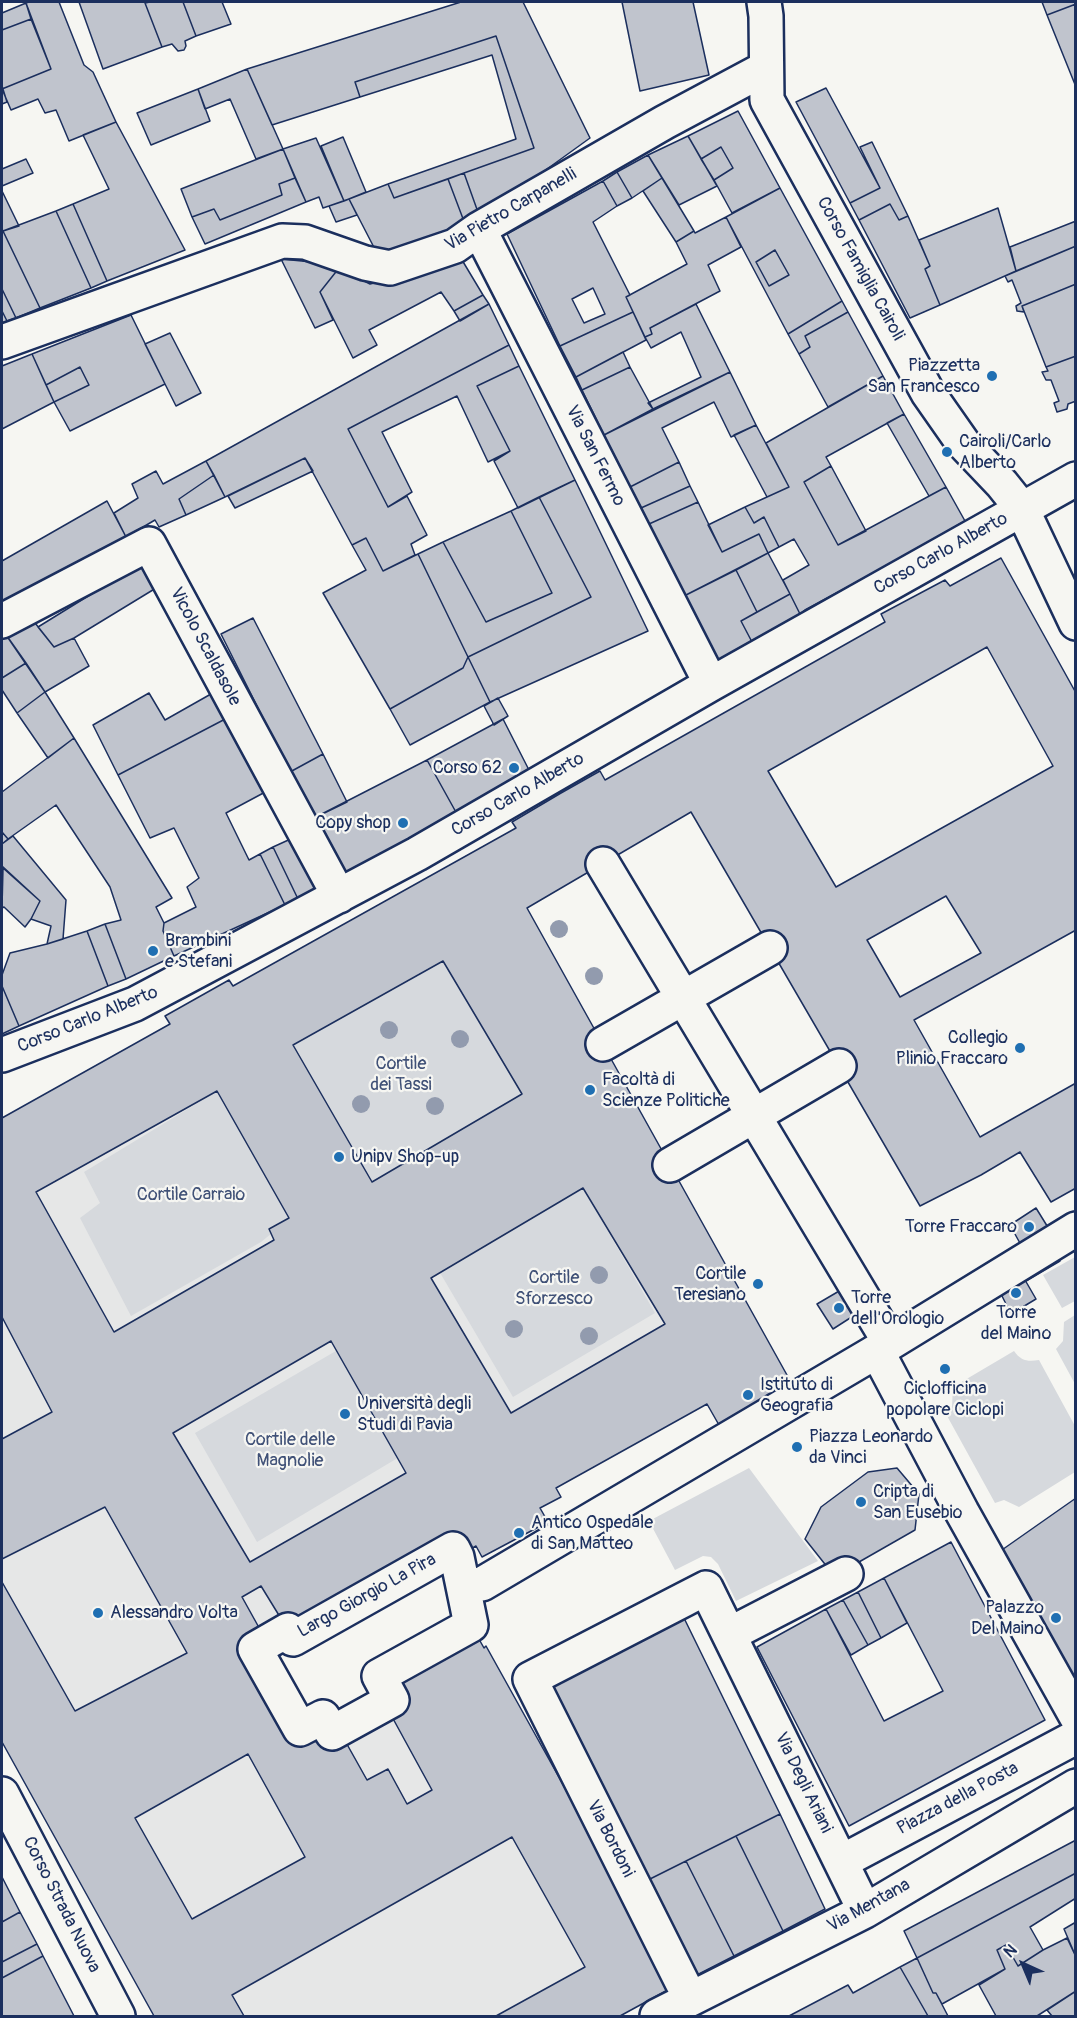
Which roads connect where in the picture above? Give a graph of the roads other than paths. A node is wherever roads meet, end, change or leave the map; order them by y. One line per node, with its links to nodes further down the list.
1 (764, 2): 2 (street, Corso Famiglia Cairoli)
2 (766, 68): 3 (street, Via Pietro Carpanelli); 6 (street, Corso Famiglia Cairoli)
3 (479, 229): 4 (street, Via Pietro Carpanelli); 9 (street, Via San Fermo)
4 (2, 342)
5 (1076, 479): 6 (street, Corso Carlo Alberto)
6 (1022, 509): 8 (street, Corso Famiglia Cairoli); 9 (street, Corso Carlo Alberto)
7 (2, 621): 11 (street, Vicolo Scaldasole)
8 (1076, 623)
9 (711, 684): 11 (street, Corso Carlo Alberto)
10 (603, 864): 13 (street)
11 (339, 896): 15 (street, Corso Carlo Alberto)
12 (770, 948): 13 (street)
13 (683, 999): 14 (street); 17 (street)
14 (603, 1044)
15 (2, 1055)
16 (839, 1066): 17 (street)
17 (753, 1116): 18 (street); 20 (street)
18 (670, 1165)
19 (1076, 1229): 20 (street)
20 (884, 1347): 22 (street); 25 (street)
21 (846, 1574): 23 (street)
22 (482, 1584)
23 (735, 1645): 24 (street, Via Degli Ariani); 30 (street, Via Degli Ariani)
24 (530, 1679): 32 (street, Via Bordoni)
25 (1076, 1716)
26 (332, 1733): 26 (street, Largo Giorgio La Pira)
27 (1076, 1737): 30 (street, Piazza della Posta)
28 (1076, 1786): 31 (street, Via Mentana)
29 (3, 1801): 33 (street, Corso Strada Nuova)
30 (841, 1862): 31 (street, Via Degli Ariani)
31 (865, 1911): 32 (street, Via Mentana)
32 (690, 1998): 34 (street, Via Mentana)
33 (118, 2016)
34 (660, 2016)

